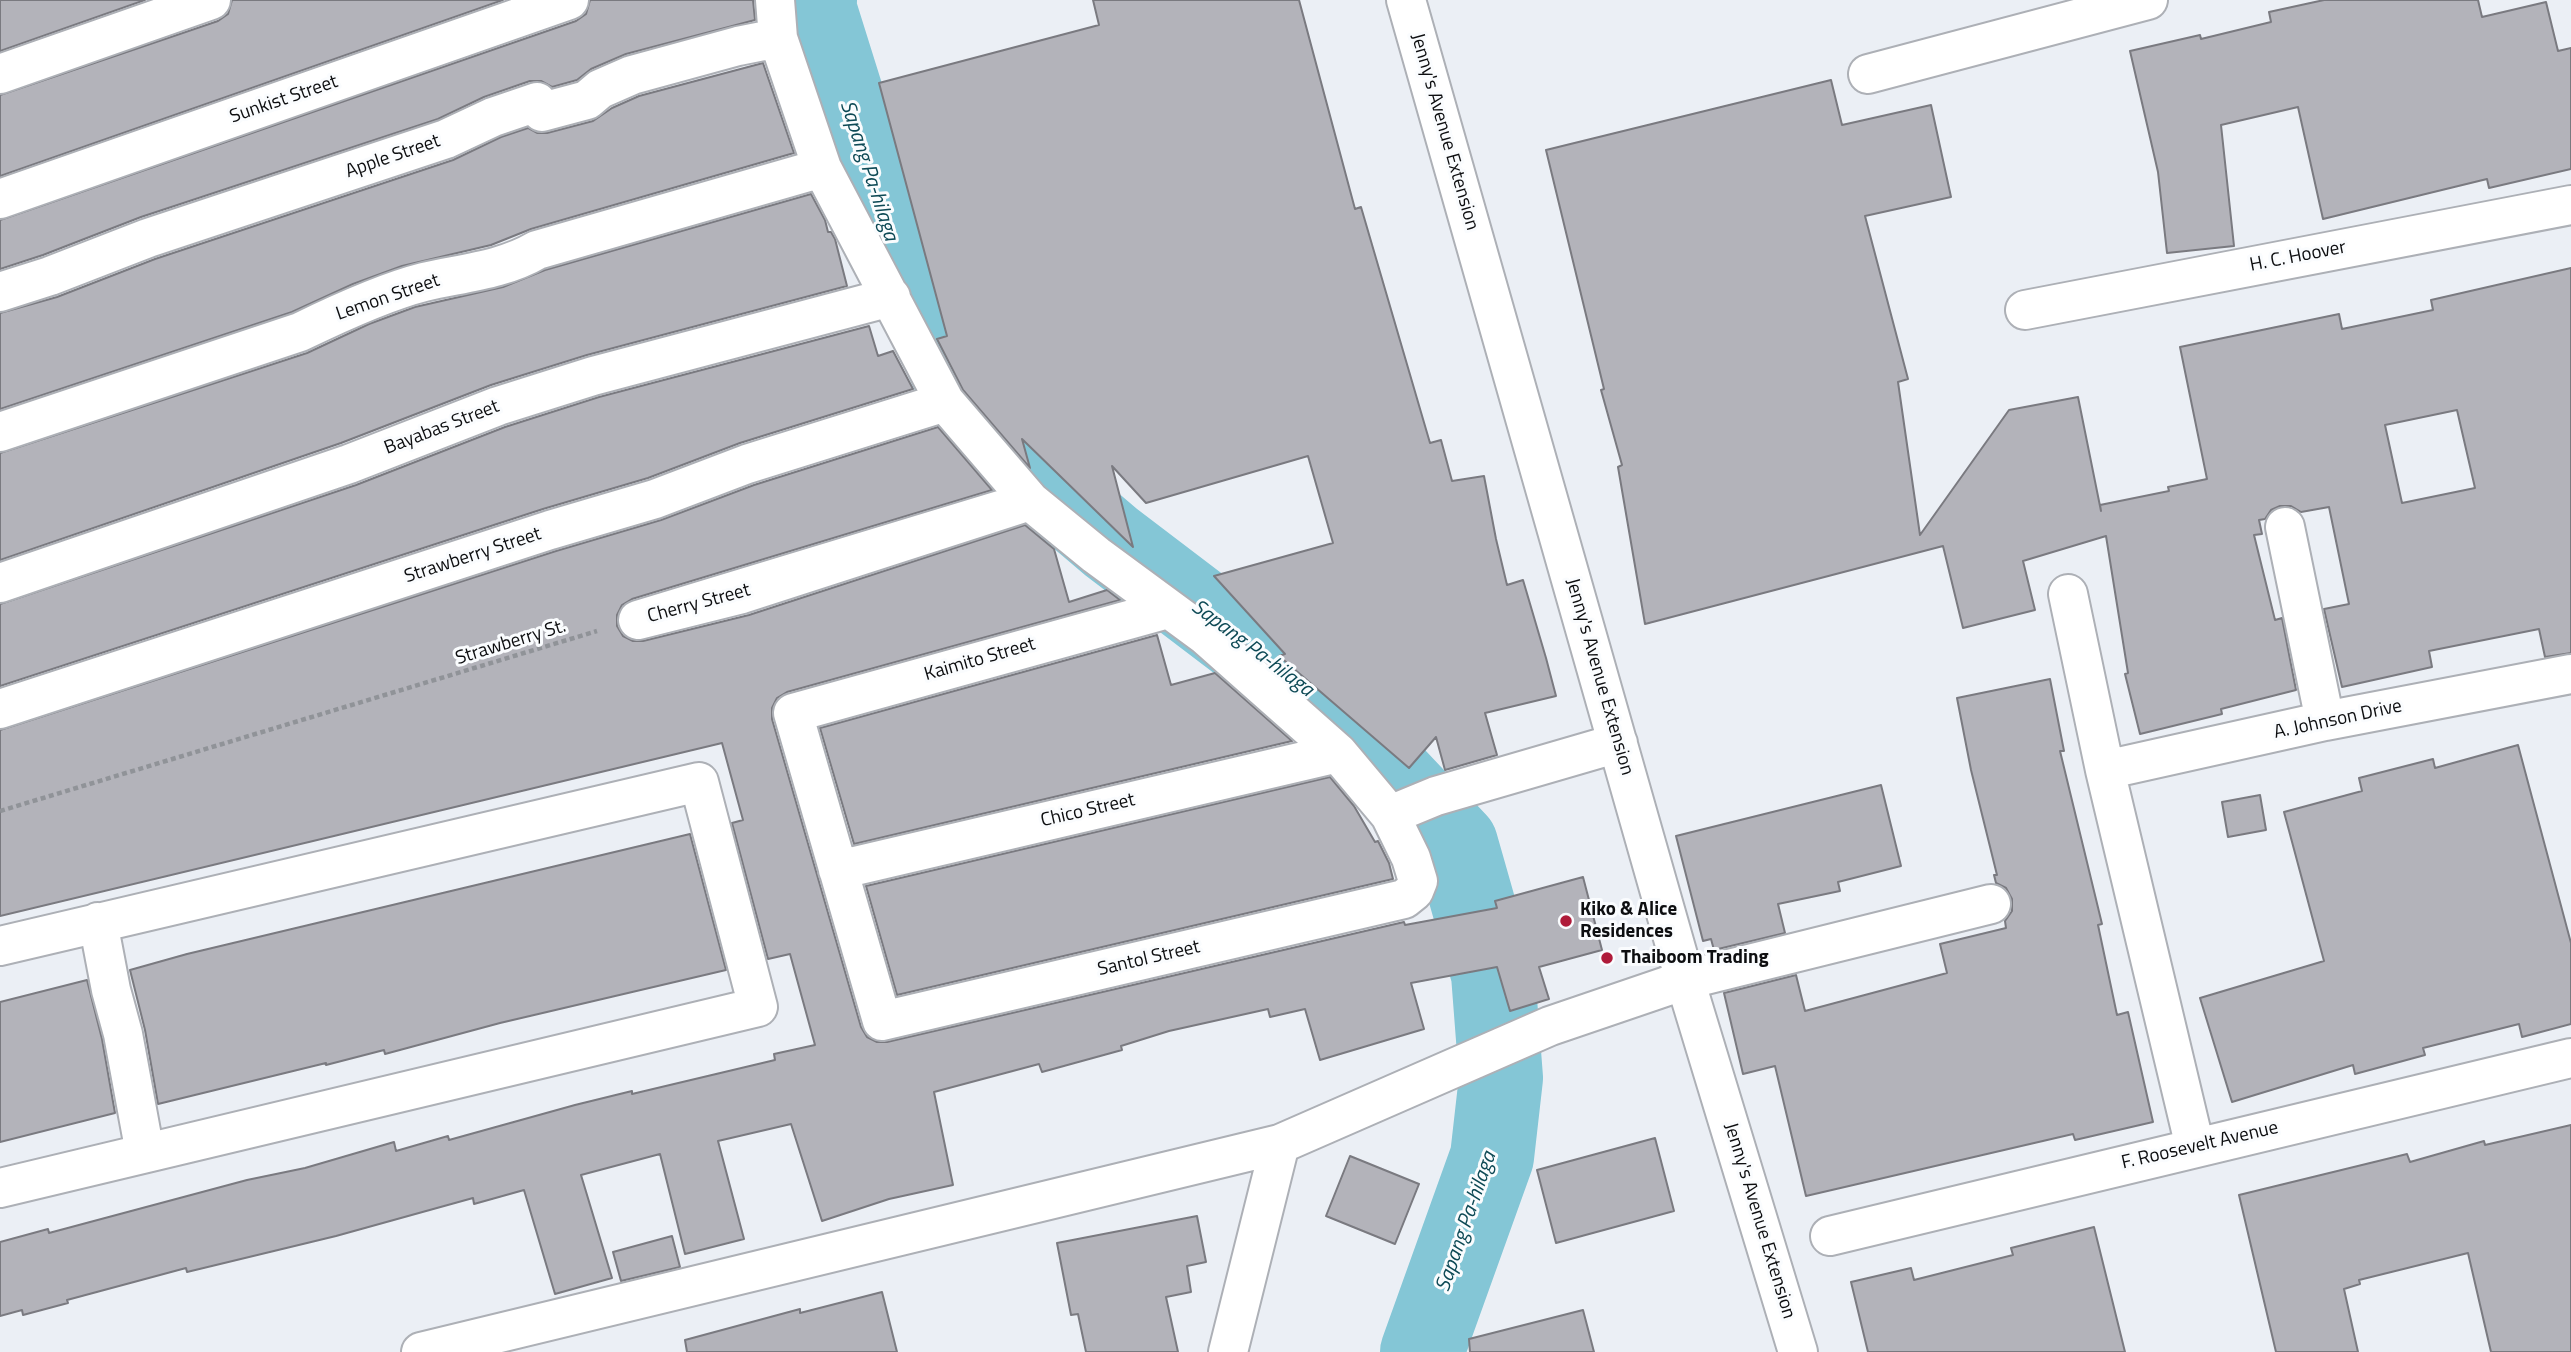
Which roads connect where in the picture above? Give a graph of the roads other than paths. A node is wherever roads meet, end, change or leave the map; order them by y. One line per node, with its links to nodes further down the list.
1 (211, 0): 7 (street)
2 (569, 0): 10 (street, Sunkist Street)
3 (775, 0): 6 (street)
4 (1406, 0): 25 (street, Jenny's Avenue Extension)
5 (2148, 0): 8 (street)
6 (778, 38): 9 (street); 12 (street, Apple Street)
7 (0, 74)
8 (1868, 74)
9 (822, 168): 13 (street); 16 (street, Lemon Street)
10 (0, 199)
11 (2571, 205): 14 (street, H. C. Hoover)
12 (0, 292)
13 (891, 298): 15 (street); 19 (street, Bayabas Street)
14 (2025, 310)
15 (945, 402): 17 (street); 23 (street, Strawberry Street)
16 (0, 432)
17 (1030, 501): 17 (street, Cherry Street); 21 (street)
18 (2285, 527): 24 (street)
19 (0, 583)
20 (2068, 594): 27 (street)
21 (1168, 609): 26 (street); 29 (street, Kaimito Street)
22 (2571, 674): 24 (street, A. Johnson Drive)
23 (0, 709)
24 (2325, 721): 27 (street, A. Johnson Drive)
25 (1618, 743): 28 (street); 33 (street, Jenny's Avenue Extension)
26 (1338, 753): 28 (street); 29 (street, Chico Street)
27 (2105, 770): 36 (street)
28 (1411, 806): 29 (street, Santol Street)
29 (838, 870)
30 (1992, 904): 33 (street)
31 (98, 922): 32 (street); 37 (street); 37 (street)
32 (0, 946)
33 (1685, 980): 35 (street); 42 (street, Jenny's Avenue Extension)
34 (2571, 1058): 36 (street, F. Roosevelt Avenue)
35 (1280, 1144): 40 (street); 41 (street)
36 (2195, 1147): 39 (street, F. Roosevelt Avenue)
37 (145, 1153): 38 (street)
38 (0, 1188)
39 (1830, 1236)
40 (421, 1352)
41 (1228, 1352)
42 (1798, 1352)

